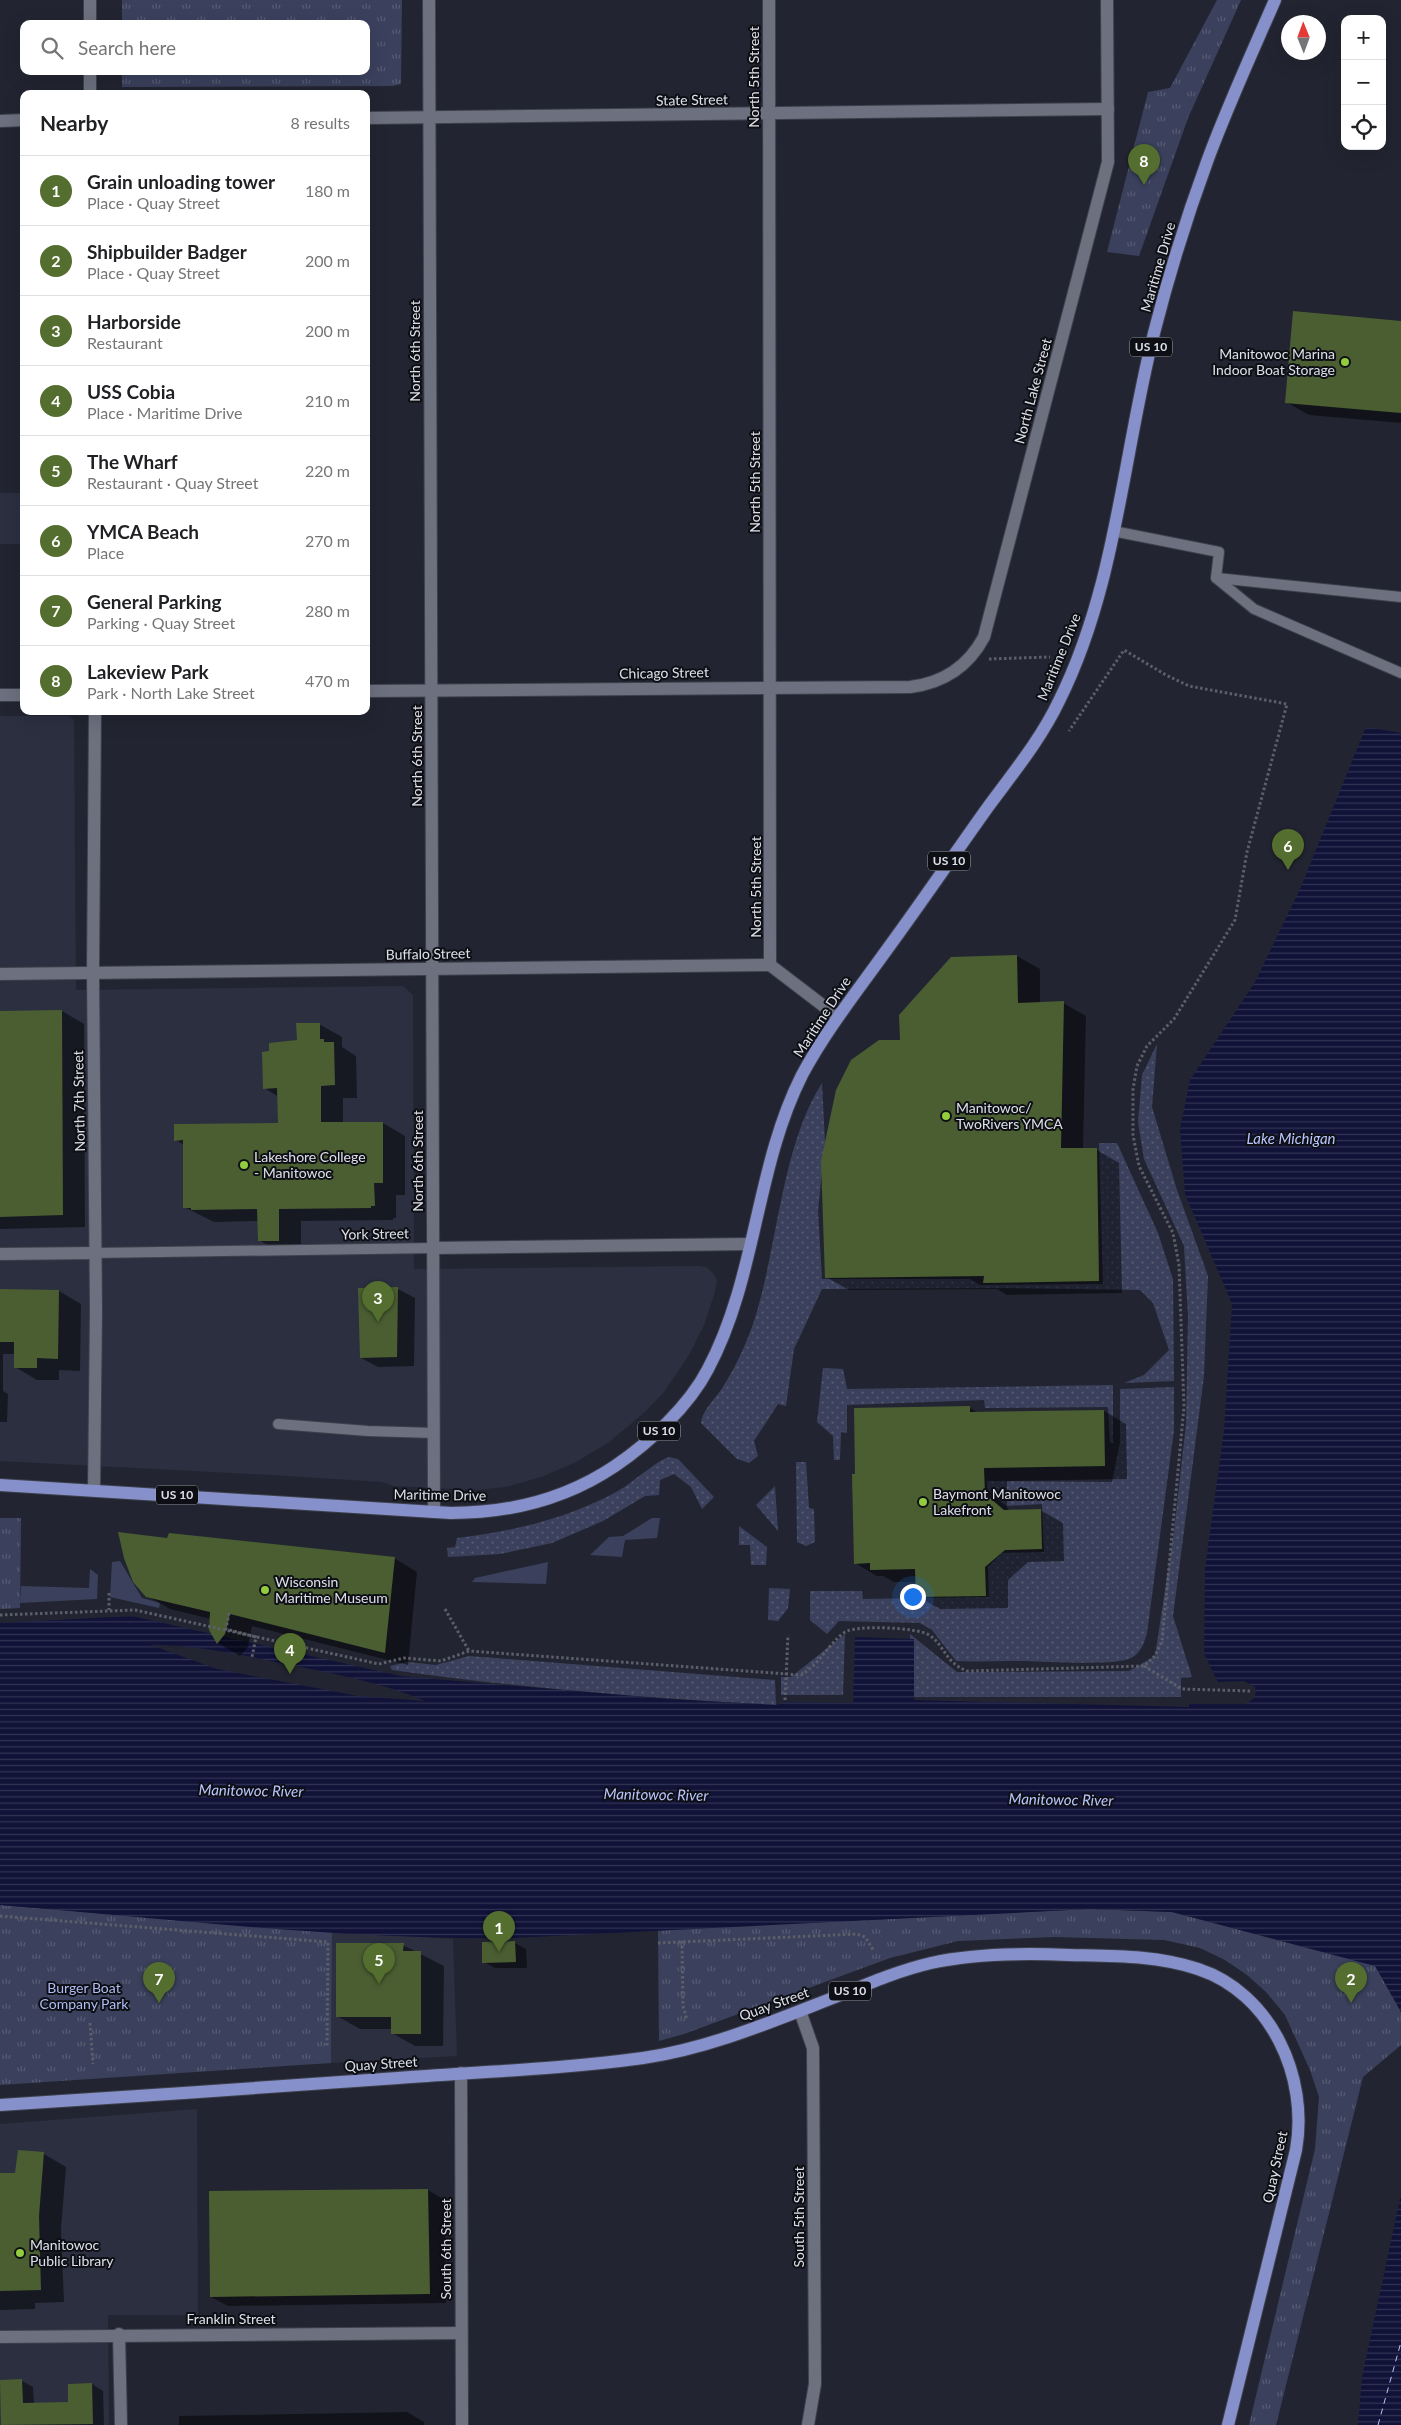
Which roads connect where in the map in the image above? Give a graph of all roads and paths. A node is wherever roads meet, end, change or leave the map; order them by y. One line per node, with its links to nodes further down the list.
1 (90, 0): 6 (street)
2 (429, 0): 12 (street, North 6th Street)
3 (769, 0): 10 (street, North 5th Street)
4 (1107, 0): 9 (street, North Lake Street)
5 (1275, 0): 15 (main road, Maritime Drive / US 10)
6 (90, 20)
7 (90, 75): 8 (street)
8 (90, 90)
9 (1108, 109): 10 (street, State Street); 20 (street, North Lake Street)
10 (769, 114): 12 (street, State Street); 22 (street, North 5th Street)
11 (370, 118): 12 (street, State Street)
12 (429, 118): 24 (street, North 6th Street)
13 (0, 120): 14 (street)
14 (20, 120)
15 (1113, 531): 16 (lane); 33 (main road, Maritime Drive / US 10)
16 (1216, 578): 17 (lane); 21 (lane)
17 (1401, 596)
18 (1050, 656): 19 (path)
19 (988, 659)
20 (958, 669): 22 (street, Chicago Street)
21 (1401, 673)
22 (771, 687): 24 (street, Chicago Street); 29 (street, North 5th Street)
23 (370, 691): 24 (street, Chicago Street)
24 (432, 691): 30 (street, North 6th Street)
25 (0, 695): 26 (street)
26 (20, 695)
27 (95, 715): 31 (street, North 7th Street)
28 (1069, 730): 51 (path)
29 (770, 965): 30 (street, Buffalo Street); 33 (street)
30 (432, 969): 31 (street, Buffalo Street); 35 (street, North 6th Street)
31 (92, 973): 32 (street, Buffalo Street); 36 (street, North 7th Street)
32 (0, 974)
33 (838, 1017): 34 (main road, Maritime Drive / US 10)
34 (750, 1244): 35 (street, York Street); 42 (main road, Maritime Drive / US 10)
35 (433, 1248): 36 (lane, York Street); 39 (street, North 6th Street)
36 (95, 1253): 37 (street, York Street); 41 (street, North 7th Street)
37 (0, 1254)
38 (278, 1424): 39 (lane)
39 (434, 1433): 42 (street, North 6th Street)
40 (0, 1485): 41 (main road, Maritime Drive / US 10)
41 (94, 1490): 42 (main road, Maritime Drive / US 10)
42 (434, 1512)
43 (109, 1593): 45 (path)
44 (445, 1609): 49 (path)
45 (109, 1610): 47 (path); 49 (path)
46 (229, 1614): 50 (path, bridge)
47 (0, 1615)
48 (788, 1635): 52 (path)
49 (470, 1652): 52 (path)
50 (252, 1657)
51 (1144, 1666): 52 (path); 53 (path)
52 (786, 1674): 54 (path)
53 (1251, 1690)
54 (785, 1700)
55 (0, 1916): 62 (path)
56 (682, 1941): 57 (path); 58 (path); 60 (path)
57 (658, 1943)
58 (874, 1951)
59 (800, 2011): 64 (main road, Quay Street / US 10); 71 (street, South 5th Street); 72 (main road, Quay Street / US 10)
60 (687, 2020)
61 (90, 2023): 63 (path)
62 (327, 2047)
63 (93, 2064)
64 (461, 2074): 65 (main road, Quay Street / US 10); 66 (street, South 6th Street)
65 (0, 2105)
66 (462, 2333): 67 (street, Franklin Street); 70 (street, South 6th Street)
67 (120, 2334): 68 (street, Franklin Street); 69 (street)
68 (0, 2336)
69 (121, 2425)
70 (462, 2425)
71 (808, 2425)
72 (1228, 2425)

